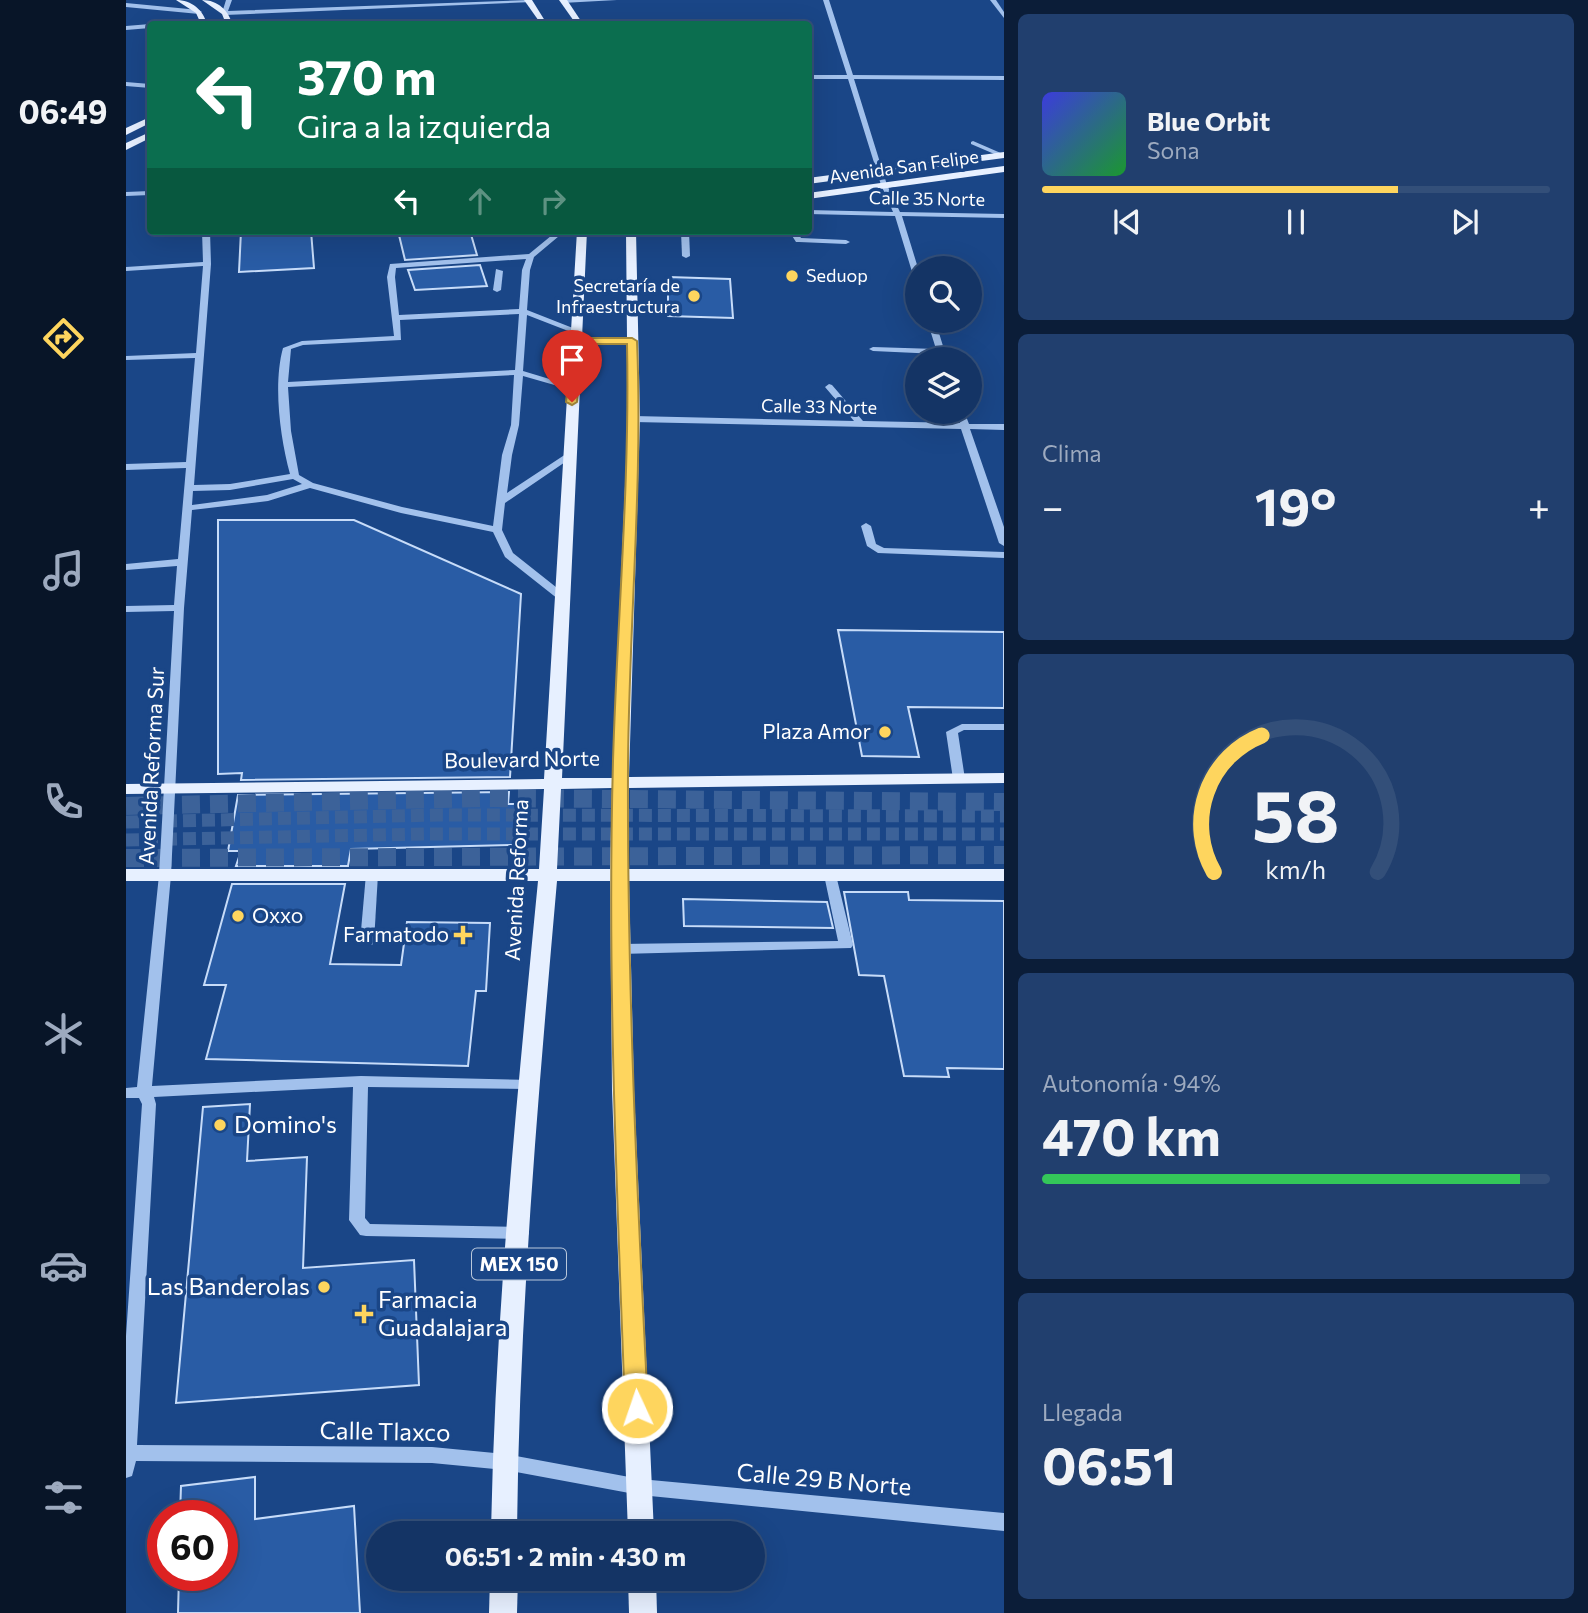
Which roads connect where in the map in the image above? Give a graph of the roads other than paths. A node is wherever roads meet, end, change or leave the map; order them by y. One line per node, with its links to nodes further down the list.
1 (180, 0): 10 (main road)
2 (206, 0): 11 (main road)
3 (229, 0): 11 (street)
4 (614, 0): 8 (street)
5 (826, 0): 19 (street)
6 (993, 0): 12 (street)
7 (529, 1): 11 (street); 15 (main road)
8 (563, 1): 16 (main road)
9 (126, 5): 10 (street)
10 (199, 12): 13 (main road)
11 (225, 13): 14 (main road)
12 (1003, 17)
13 (203, 21)
14 (228, 21)
15 (542, 21)
16 (578, 21)
17 (147, 26): 18 (street)
18 (126, 28)
19 (852, 75): 20 (street); 21 (street); 31 (street)
20 (812, 77)
21 (1003, 78)
22 (126, 84): 23 (street)
23 (147, 86)
24 (147, 122): 25 (main road)
25 (126, 132)
26 (147, 136): 28 (main road)
27 (973, 143): 29 (street)
28 (126, 146)
29 (1002, 155): 31 (main road, Avenida San Felipe)
30 (1003, 169): 33 (main road, Avenida San Felipe)
31 (882, 172): 32 (main road, Avenida San Felipe); 33 (street)
32 (812, 180)
33 (884, 185): 36 (main road, Avenida San Felipe); 38 (street)
34 (147, 193): 35 (street)
35 (126, 194)
36 (812, 195)
37 (812, 212): 38 (street, Calle 35 Norte)
38 (898, 215): 39 (street, Calle 35 Norte); 49 (street)
39 (1003, 216)
40 (206, 235): 50 (street, Avenida Reforma Sur)
41 (556, 235): 47 (street)
42 (582, 235): 56 (main road, Avenida Reforma / MEX 150)
43 (631, 235): 57 (main road)
44 (685, 235): 48 (street)
45 (796, 235): 46 (street)
46 (846, 242)
47 (531, 256): 54 (street); 55 (street)
48 (686, 256)
49 (911, 256)
50 (207, 264): 51 (street); 60 (street, Avenida Reforma Sur)
51 (126, 269)
52 (499, 271): 53 (street)
53 (497, 290)
54 (522, 311): 55 (street); 56 (street); 62 (street)
55 (396, 318): 63 (street)
56 (579, 336): 57 (main road); 64 (main road, Avenida Reforma / MEX 150)
57 (632, 341): 66 (main road)
58 (873, 349): 59 (street)
59 (905, 352)
60 (200, 355): 61 (street); 71 (street, Avenida Reforma Sur)
61 (126, 358)
62 (517, 372): 63 (street); 64 (street); 76 (street)
63 (285, 385): 73 (street)
64 (572, 387): 70 (main road, Avenida Reforma / MEX 150)
65 (829, 387): 67 (street)
66 (634, 419): 67 (street, Calle 33 Norte); 90 (main road)
67 (862, 424): 68 (street, Calle 33 Norte)
68 (965, 426): 69 (street, Calle 33 Norte); 80 (street)
69 (1003, 427)
70 (569, 456): 76 (street); 84 (main road, Avenida Reforma / MEX 150)
71 (192, 465): 72 (street); 75 (street, Avenida Reforma Sur)
72 (126, 467)
73 (295, 476): 74 (street); 75 (street)
74 (310, 485): 77 (street); 79 (street)
75 (190, 488): 77 (street, Avenida Reforma Sur)
76 (500, 502): 79 (street)
77 (188, 508): 82 (street, Avenida Reforma Sur)
78 (866, 526): 81 (street)
79 (497, 530): 84 (street)
80 (1003, 543)
81 (1003, 555)
82 (183, 562): 83 (street); 85 (street, Avenida Reforma Sur)
83 (126, 566)
84 (562, 597): 91 (main road, Avenida Reforma / MEX 150)
85 (179, 608): 86 (street); 92 (street, Avenida Reforma Sur)
86 (126, 609)
87 (1003, 727): 89 (street)
88 (1003, 778): 89 (main road, Boulevard Norte)
89 (959, 779): 90 (main road, Boulevard Norte)
90 (620, 782): 91 (main road, Boulevard Norte); 96 (main road)
91 (551, 783): 92 (main road, Boulevard Norte); 95 (main road, Avenida Reforma / MEX 150)
92 (171, 788): 93 (main road, Boulevard Norte); 98 (street, Avenida Reforma Sur)
93 (126, 789)
94 (372, 874): 95 (main road); 98 (main road); 101 (street)
95 (548, 874): 96 (main road); 104 (main road, Avenida Reforma / MEX 150)
96 (621, 874): 99 (main road); 102 (main road)
97 (126, 875): 98 (main road)
98 (165, 875): 105 (street, Avenida Reforma Sur)
99 (830, 875): 100 (main road); 102 (street)
100 (1003, 875)
101 (367, 942)
102 (620, 949): 110 (main road)
103 (361, 1081): 104 (street); 105 (street); 107 (street)
104 (529, 1084): 107 (main road, Avenida Reforma / MEX 150)
105 (144, 1091): 106 (street); 108 (street, Avenida Reforma Sur)
106 (126, 1093)
107 (521, 1233): 109 (main road, Avenida Reforma / MEX 150)
108 (126, 1459): 109 (street, Calle Tlaxco)
109 (505, 1462): 110 (street, Calle Tlaxco); 111 (main road, Avenida Reforma / MEX 150)
110 (640, 1487): 112 (main road); 113 (street, Calle 29 B Norte)
111 (505, 1521)
112 (641, 1521)
113 (1003, 1522)
114 (504, 1591): 116 (main road)
115 (642, 1591): 117 (main road)
116 (503, 1613)
117 (643, 1613)

